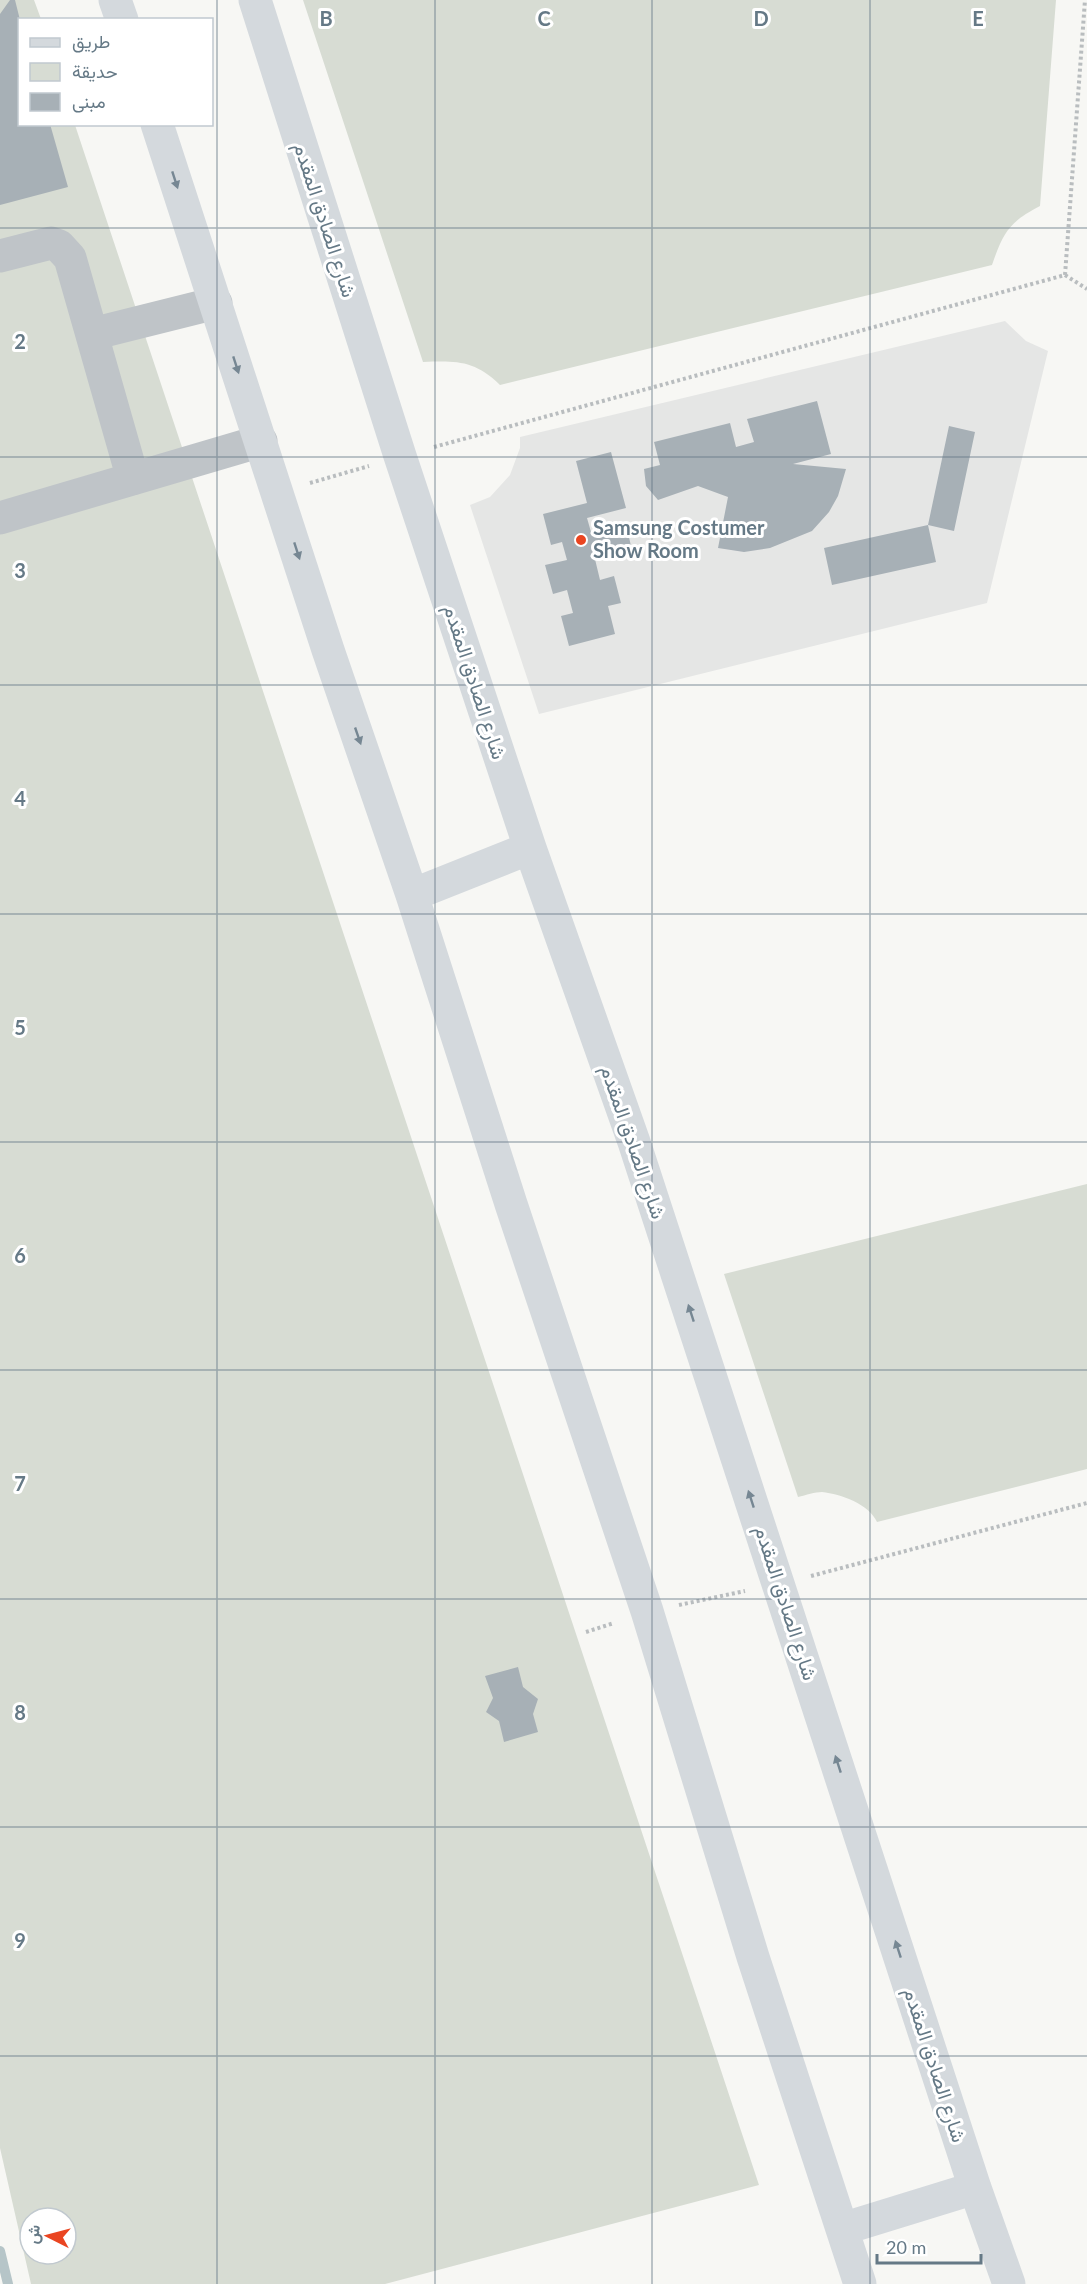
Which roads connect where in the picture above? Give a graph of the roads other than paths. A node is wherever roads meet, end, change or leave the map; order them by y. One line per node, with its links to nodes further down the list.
1 (116, 0): 3 (main road)
2 (255, 0): 11 (main road, شارع الصادق المقدم)
3 (121, 18)
4 (158, 126): 6 (main road, one-way to 6)
5 (0, 256): 7 (lane)
6 (216, 303): 7 (lane); 8 (main road, one-way to 8)
7 (92, 334): 9 (lane)
8 (261, 441): 9 (lane); 12 (main road, one-way to 12)
9 (133, 479): 10 (lane)
10 (0, 518)
11 (530, 848): 12 (main road); 13 (main road, شارع الصادق المقدم, one-way to 11)
12 (412, 895): 14 (main road)
13 (975, 2188): 14 (main road); 16 (main road, شارع الصادق المقدم)
14 (842, 2229): 15 (main road)
15 (860, 2284)
16 (1009, 2284)

